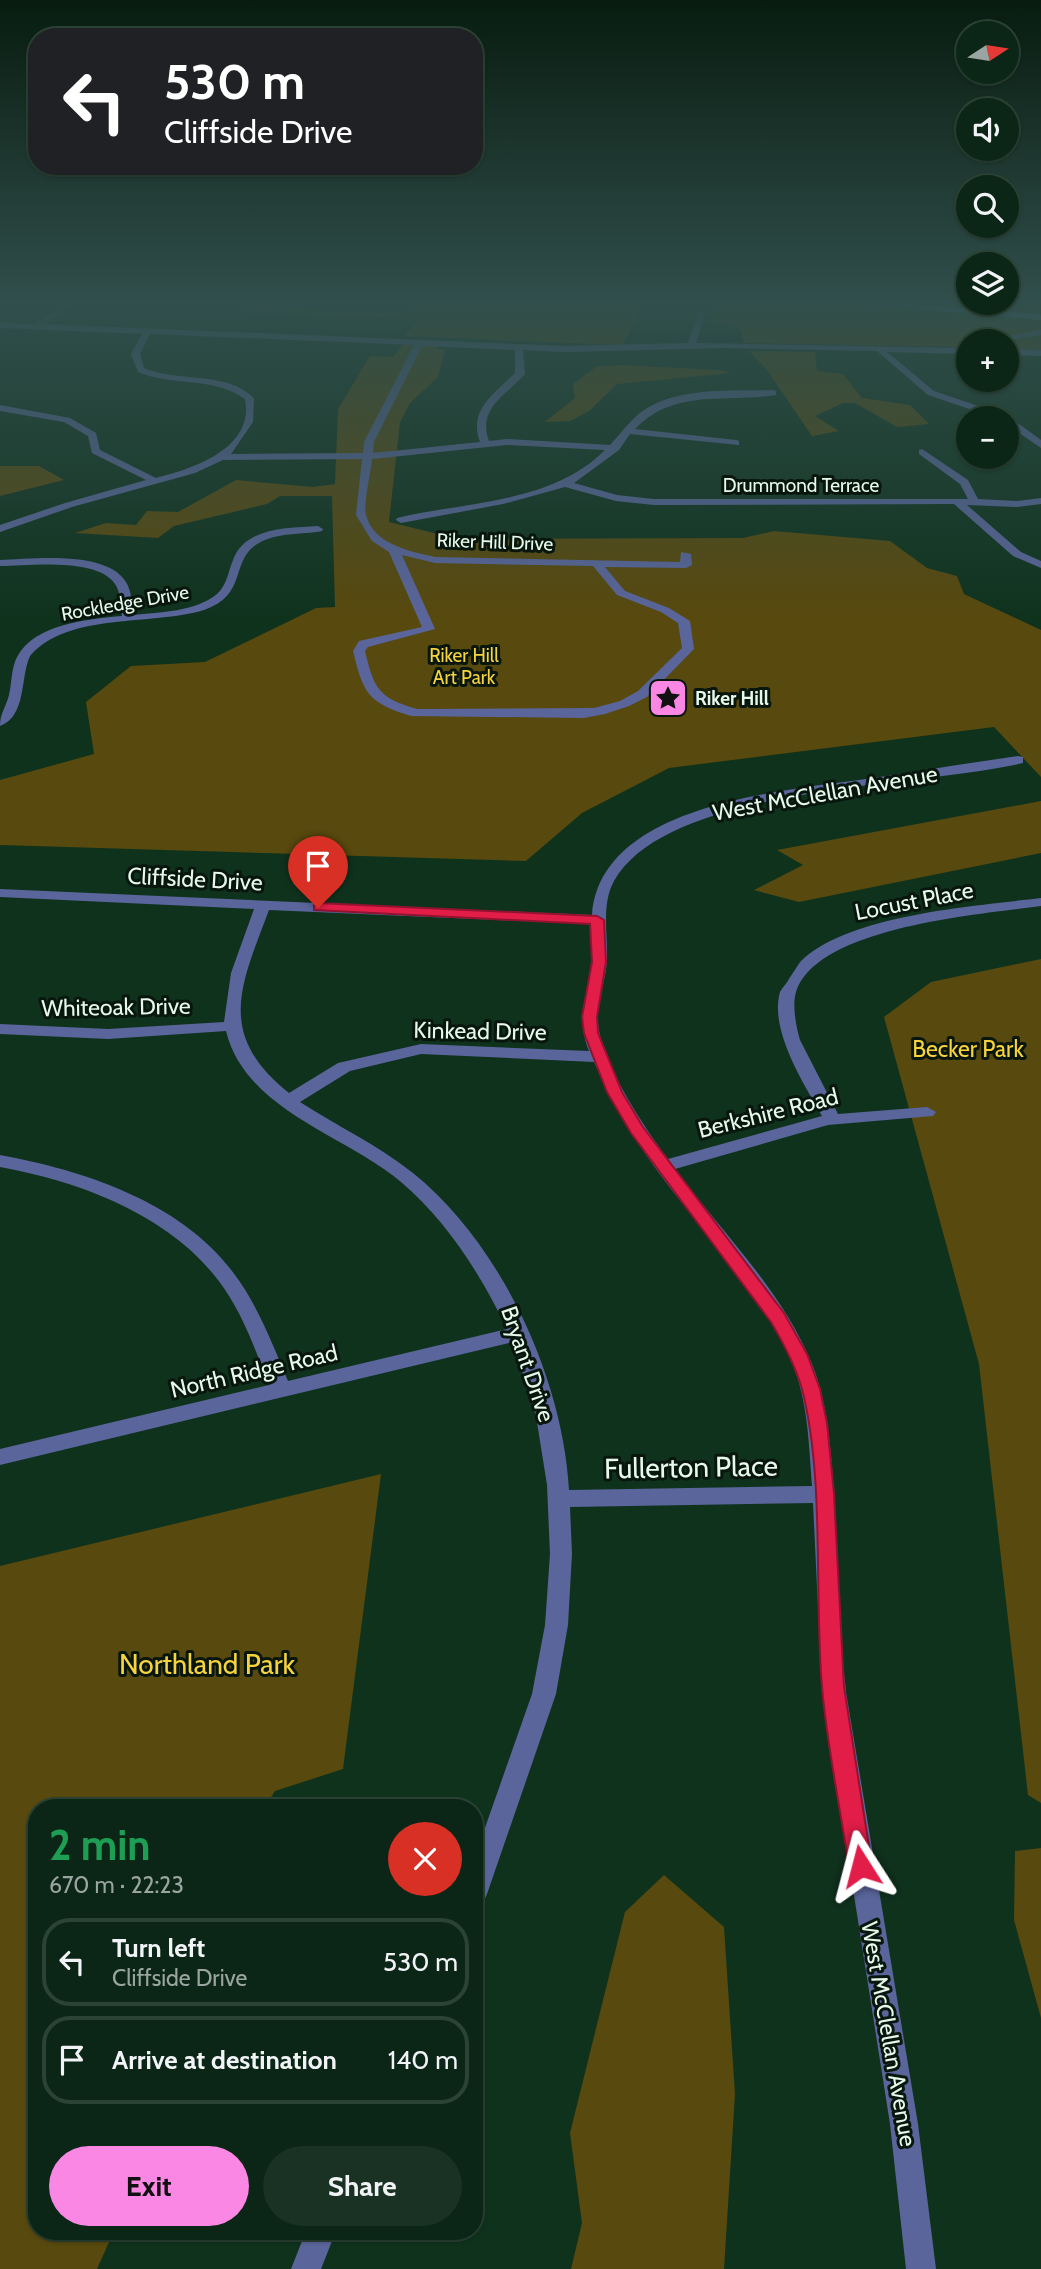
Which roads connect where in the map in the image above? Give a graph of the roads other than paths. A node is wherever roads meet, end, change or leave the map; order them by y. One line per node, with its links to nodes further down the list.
1 (0, 408): 15 (street)
2 (252, 408): 13 (street)
3 (386, 408): 14 (street, Riker Hill Drive)
4 (486, 408): 8 (street)
5 (653, 408): 7 (street)
6 (1019, 429): 10 (street)
7 (629, 431): 9 (street); 11 (street)
8 (485, 443): 11 (street); 14 (street)
9 (736, 443)
10 (1041, 445)
11 (616, 448): 16 (street)
12 (922, 452): 19 (street)
13 (221, 457): 14 (street); 15 (street)
14 (367, 458): 23 (street, Riker Hill Drive)
15 (155, 481): 21 (street)
16 (564, 484): 17 (street, Drummond Terrace); 20 (street)
17 (957, 501): 19 (street, Drummond Terrace); 27 (street)
18 (1041, 501): 19 (street, Drummond Terrace)
19 (975, 503)
20 (401, 520)
21 (0, 528)
22 (318, 529): 28 (street, Rockledge Drive)
23 (394, 550): 26 (street, Riker Hill Drive); 26 (street, Riker Hill Drive)
24 (685, 554): 26 (street, Riker Hill Drive)
25 (0, 563): 28 (street)
26 (597, 564)
27 (1041, 565)
28 (128, 619): 29 (street, Rockledge Drive)
29 (0, 722)
30 (1018, 760): 34 (street, West McClellan Avenue)
31 (0, 893): 33 (street, Cliffside Drive)
32 (1041, 902): 40 (street, Locust Place)
33 (263, 905): 34 (street, Cliffside Drive); 35 (street, Bryant Drive)
34 (597, 920): 37 (street, West McClellan Avenue)
35 (232, 1026): 36 (street, Whiteoak Drive); 38 (street, Bryant Drive)
36 (0, 1029)
37 (600, 1057): 38 (street, Kinkead Drive); 42 (street, West McClellan Avenue)
38 (287, 1102): 43 (street, Bryant Drive)
39 (927, 1112): 40 (street, Berkshire Road)
40 (832, 1119): 42 (street, Berkshire Road)
41 (0, 1161): 44 (street)
42 (664, 1166): 46 (street, West McClellan Avenue)
43 (520, 1334): 44 (street, North Ridge Road); 47 (street, Bryant Drive)
44 (281, 1389): 45 (street, North Ridge Road)
45 (0, 1457)
46 (824, 1494): 47 (street, Fullerton Place); 51 (street, West McClellan Avenue)
47 (559, 1499): 48 (street, Bryant Drive)
48 (483, 1869)
49 (317, 2240): 50 (street)
50 (306, 2269)
51 (921, 2269)

